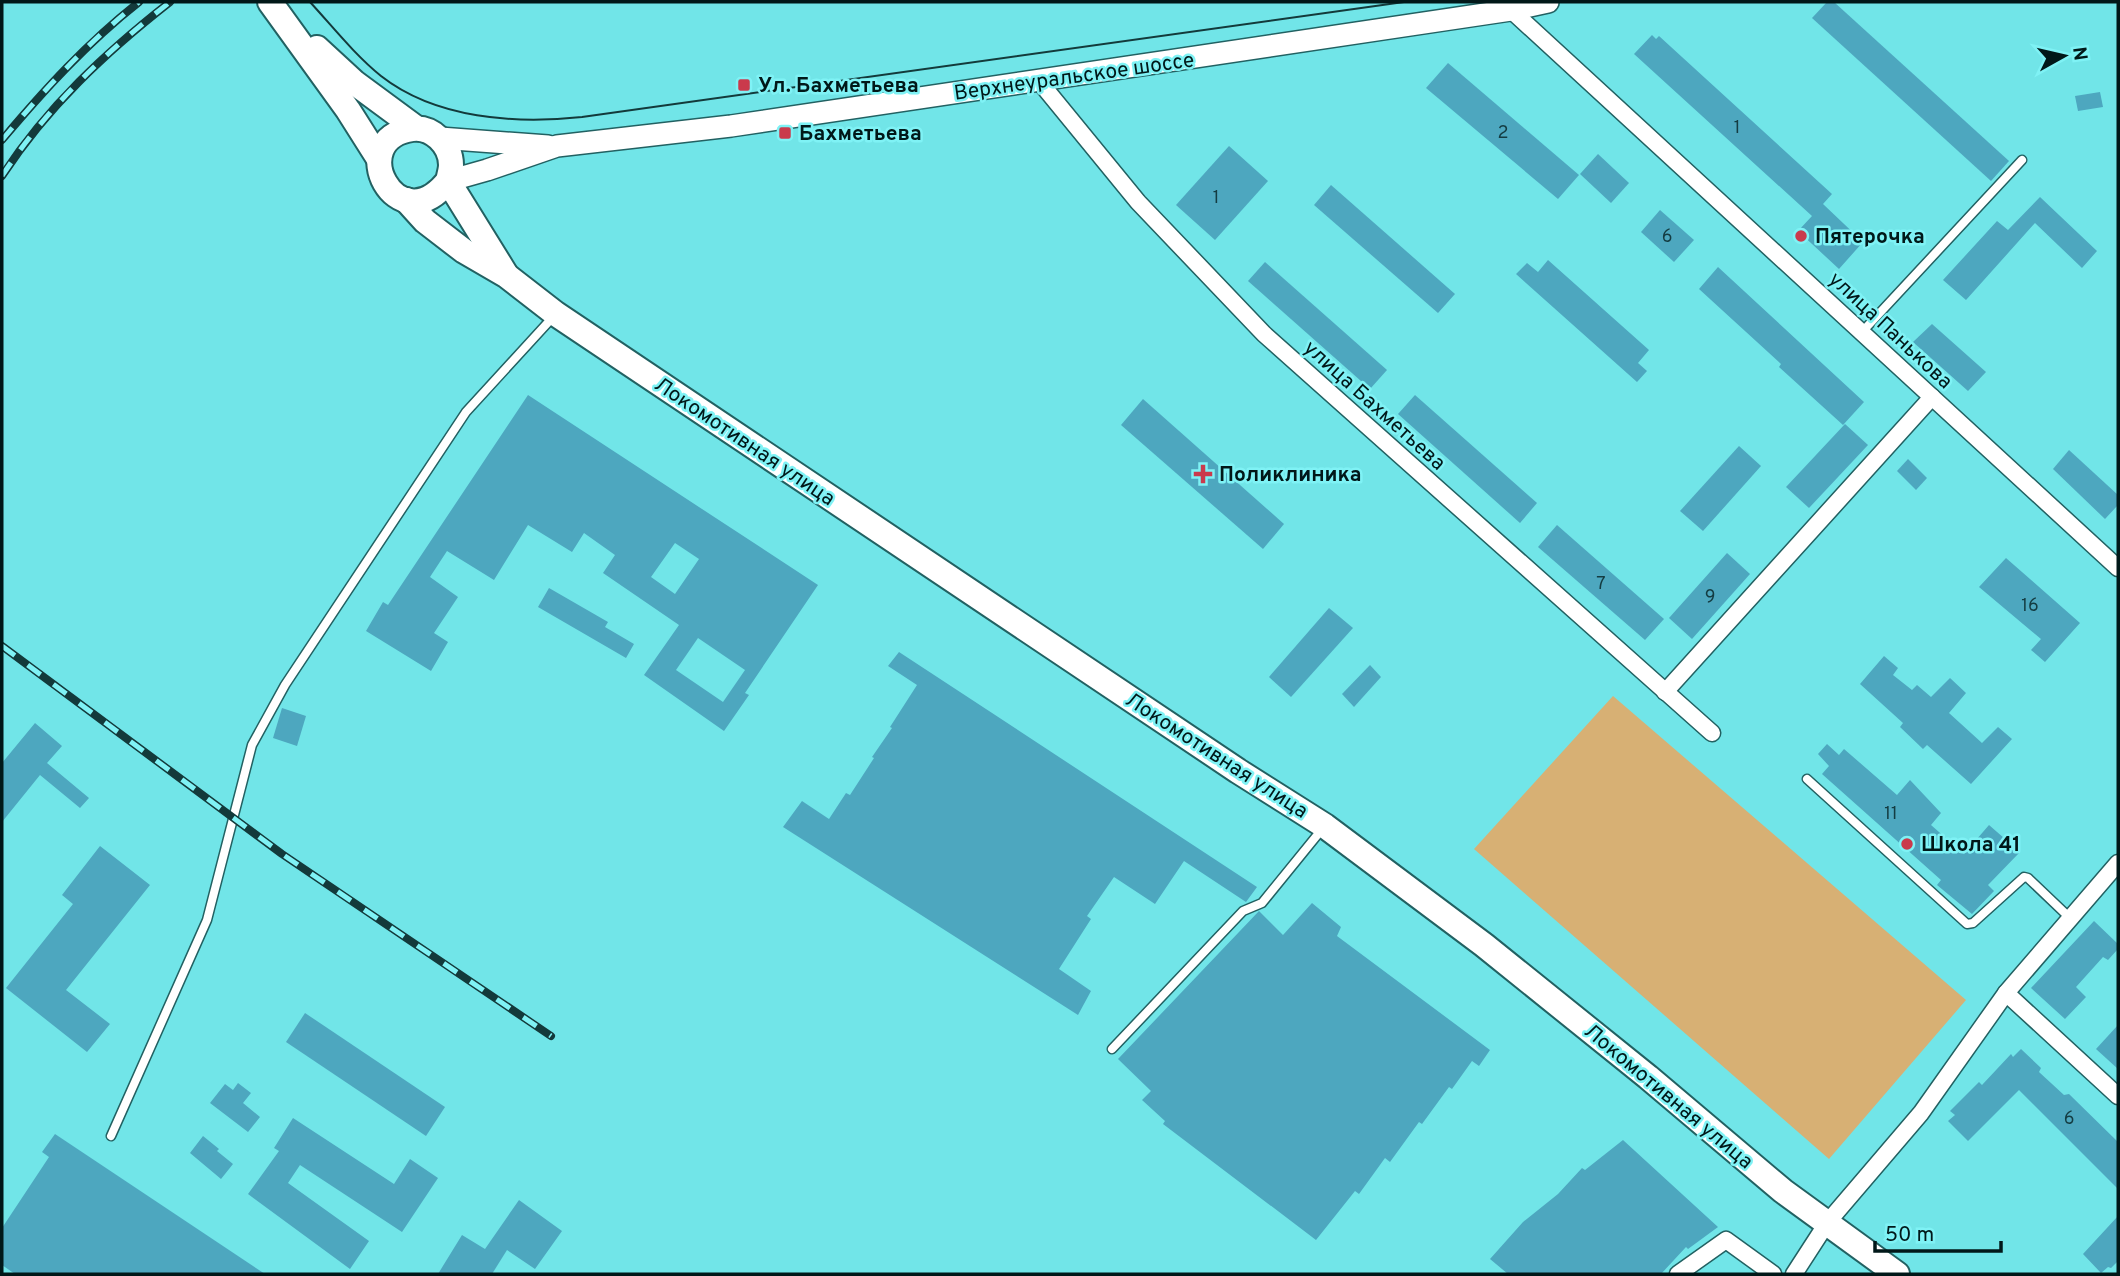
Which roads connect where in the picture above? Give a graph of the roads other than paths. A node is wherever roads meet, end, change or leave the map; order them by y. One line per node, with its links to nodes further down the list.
1 (1548, 2): 3 (main road, Верхнеуральское шоссе)
2 (275, 8): 5 (main road); 8 (main road)
3 (1511, 10): 4 (main road, Верхнеуральское шоссе); 14 (street, улица Панькова)
4 (1039, 82): 7 (main road, Верхнеуральское шоссе); 17 (street, улица Бахметьева)
5 (415, 128): 6 (main road); 8 (main road)
6 (440, 138): 7 (main road); 10 (main road)
7 (557, 146): 10 (main road)
8 (379, 159): 11 (main road)
9 (2022, 160): 14 (lane)
10 (448, 181): 11 (main road); 12 (main road)
11 (406, 200): 12 (main road)
12 (507, 276): 13 (main road, Локомотивная улица)
13 (556, 314): 20 (main road, Локомотивная улица); 26 (lane)
14 (1862, 332): 15 (street, улица Панькова)
15 (1932, 397): 16 (street, улица Панькова); 17 (street)
16 (2118, 568)
17 (1665, 692): 18 (street, улица Бахметьева)
18 (1712, 733)
19 (1807, 779): 22 (lane)
20 (1325, 826): 24 (lane); 27 (main road, Локомотивная улица)
21 (2118, 863): 22 (street)
22 (2070, 918): 23 (street)
23 (2006, 993): 25 (street); 27 (street)
24 (1112, 1049)
25 (2118, 1096)
26 (111, 1136)
27 (1827, 1223): 30 (street); 31 (main road, Локомотивная улица)
28 (1678, 1274): 29 (street)
29 (1773, 1274)
30 (1794, 1274)
31 (1897, 1274)

